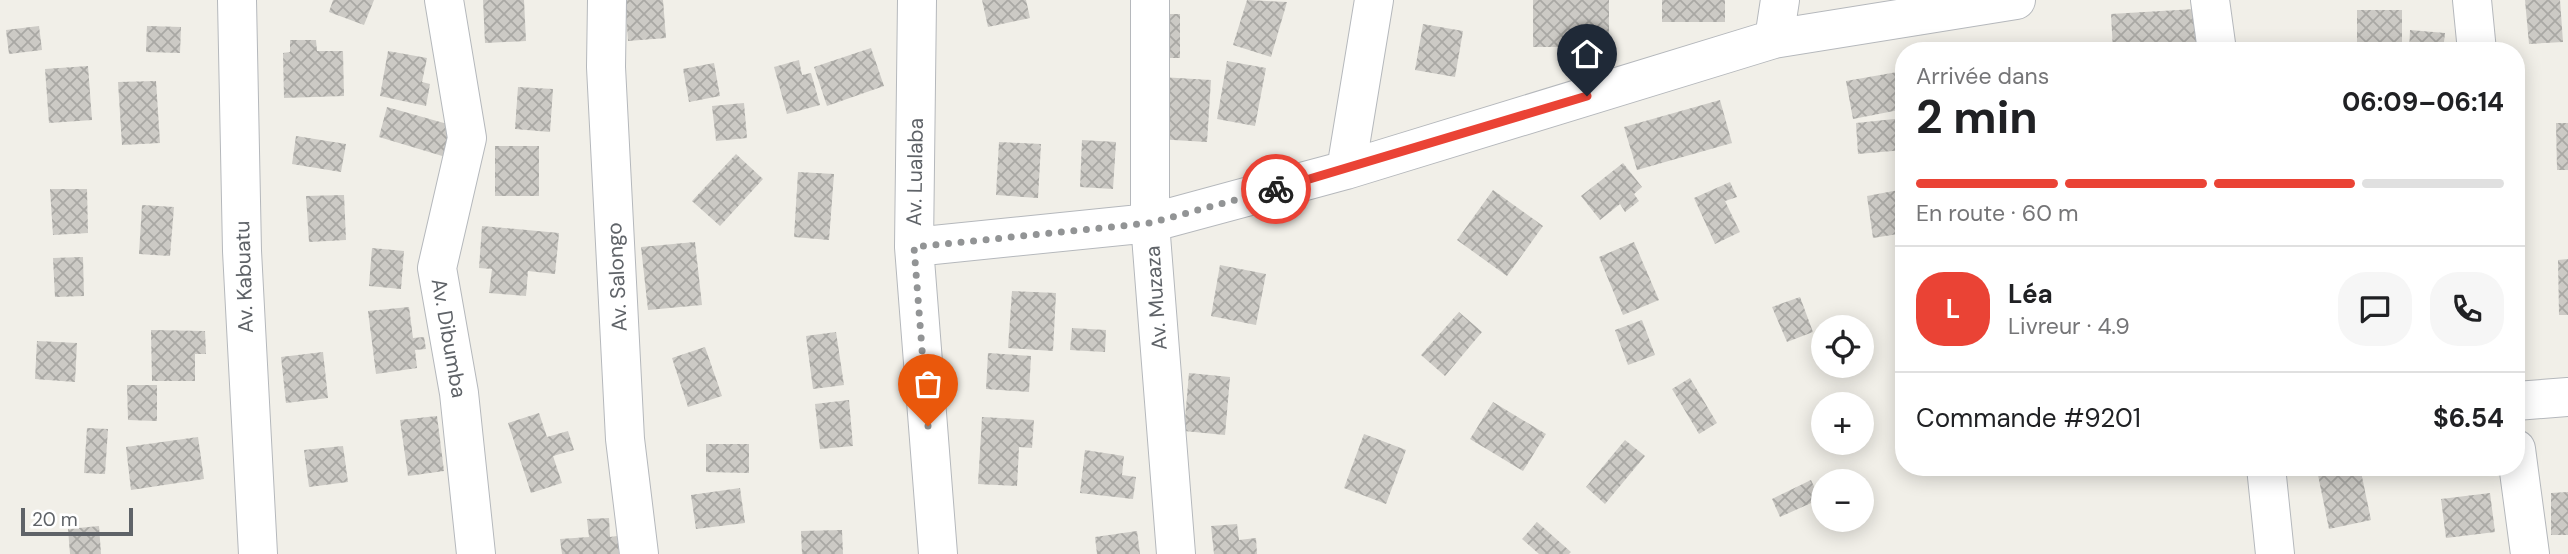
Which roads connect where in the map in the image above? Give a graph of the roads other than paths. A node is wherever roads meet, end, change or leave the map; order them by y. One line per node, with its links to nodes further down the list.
1 (237, 0): 22 (street, Av. Kabuatu)
2 (444, 0): 23 (street, Av. Dibumba)
3 (607, 0): 24 (street, Av. Salongo)
4 (917, 0): 16 (street, Av. Lualaba)
5 (1150, 0): 15 (street, Av. Muzaza)
6 (1374, 0): 14 (street)
7 (1780, 0): 11 (street)
8 (2016, 0): 11 (street)
9 (2210, 0): 12 (street)
10 (2472, 0): 13 (street)
11 (1774, 39): 14 (street)
12 (2216, 42)
13 (2476, 42)
14 (1346, 170): 15 (street)
15 (1150, 223): 16 (street); 26 (street, Av. Muzaza)
16 (914, 247): 25 (street, Av. Lualaba)
17 (2568, 397): 18 (street)
18 (2525, 400)
19 (2266, 476): 21 (street)
20 (2520, 476): 27 (street)
21 (2266, 547)
22 (258, 554)
23 (476, 554)
24 (639, 554)
25 (938, 554)
26 (1176, 554)
27 (2530, 554)

